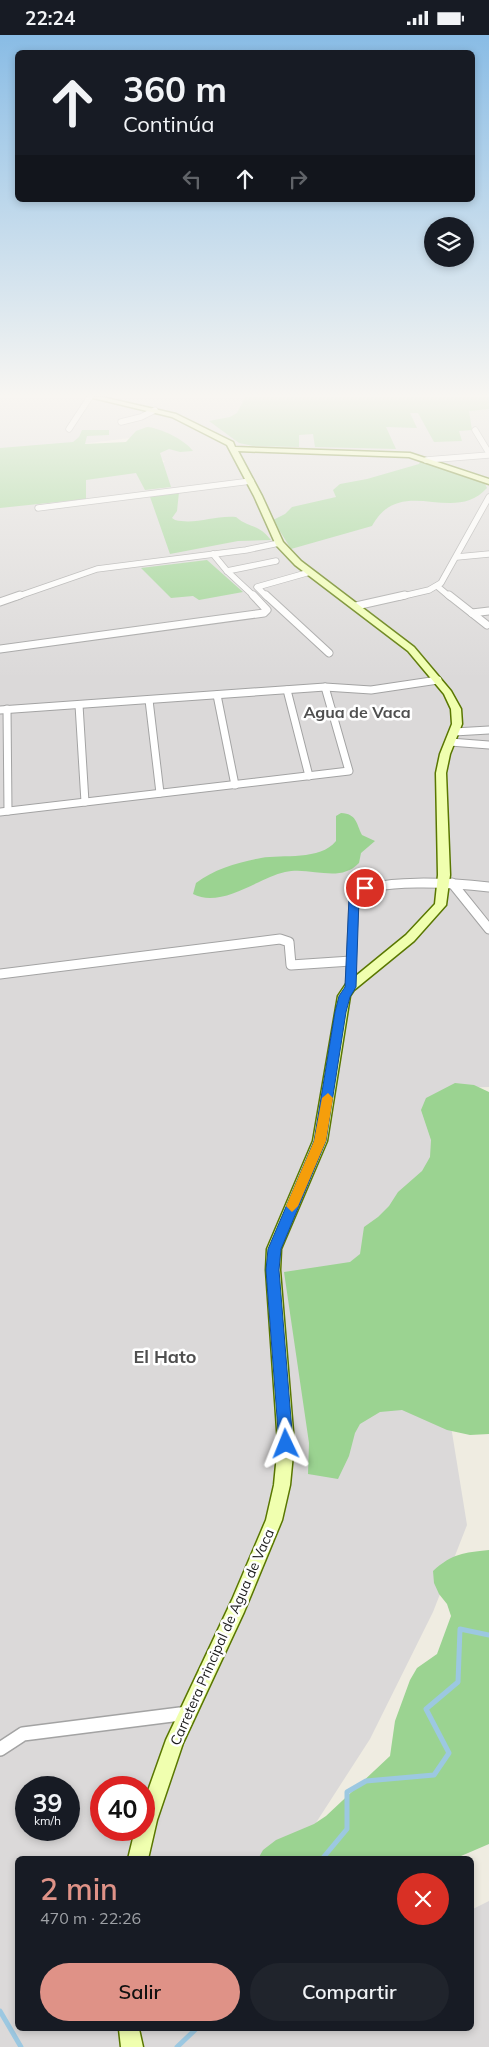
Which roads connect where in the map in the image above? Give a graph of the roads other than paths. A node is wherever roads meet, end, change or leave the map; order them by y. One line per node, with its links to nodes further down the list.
1 (172, 491): 4 (street)
2 (255, 491): 5 (street, Carretera Principal de Agua de Vaca)
3 (489, 497): 8 (street)
4 (38, 508)
5 (279, 543): 7 (street); 11 (street, Carretera Principal de Agua de Vaca)
6 (489, 554): 8 (street)
7 (214, 555): 10 (street); 14 (street)
8 (457, 557): 12 (street)
9 (276, 561): 10 (street)
10 (228, 571): 21 (street)
11 (310, 572): 17 (street, Carretera Principal de Agua de Vaca); 22 (street)
12 (437, 586): 17 (street); 19 (street)
13 (0, 593): 14 (street)
14 (9, 601): 15 (street); 16 (street)
15 (0, 602)
16 (0, 606)
17 (356, 606): 23 (street, Carretera Principal de Agua de Vaca)
18 (489, 611): 19 (street)
19 (472, 613): 20 (street)
20 (487, 625)
21 (0, 649)
22 (329, 653)
23 (438, 680): 24 (street); 31 (street, Carretera Principal de Agua de Vaca)
24 (325, 687): 25 (street); 33 (street)
25 (287, 690): 26 (street); 33 (street)
26 (217, 695): 27 (street); 34 (street)
27 (149, 700): 28 (street); 35 (street)
28 (79, 705): 29 (street); 36 (street)
29 (4, 709): 37 (street)
30 (489, 730): 31 (street)
31 (452, 737): 32 (street); 38 (street, Carretera Principal de Agua de Vaca)
32 (489, 745)
33 (309, 776): 34 (street)
34 (235, 785): 35 (street)
35 (160, 793): 36 (street)
36 (85, 802): 37 (street)
37 (4, 811)
38 (448, 883): 39 (street); 40 (street); 41 (street); 43 (street, Carretera Principal de Agua de Vaca)
39 (489, 887)
40 (489, 929)
41 (351, 961): 42 (street); 43 (street)
42 (0, 974)
43 (350, 987): 44 (street, Carretera Principal de Agua de Vaca)
44 (188, 1713): 45 (street); 46 (street, Carretera Principal de Agua de Vaca)
45 (0, 1749)
46 (139, 1856)
47 (129, 2031): 48 (street)
48 (132, 2047)

